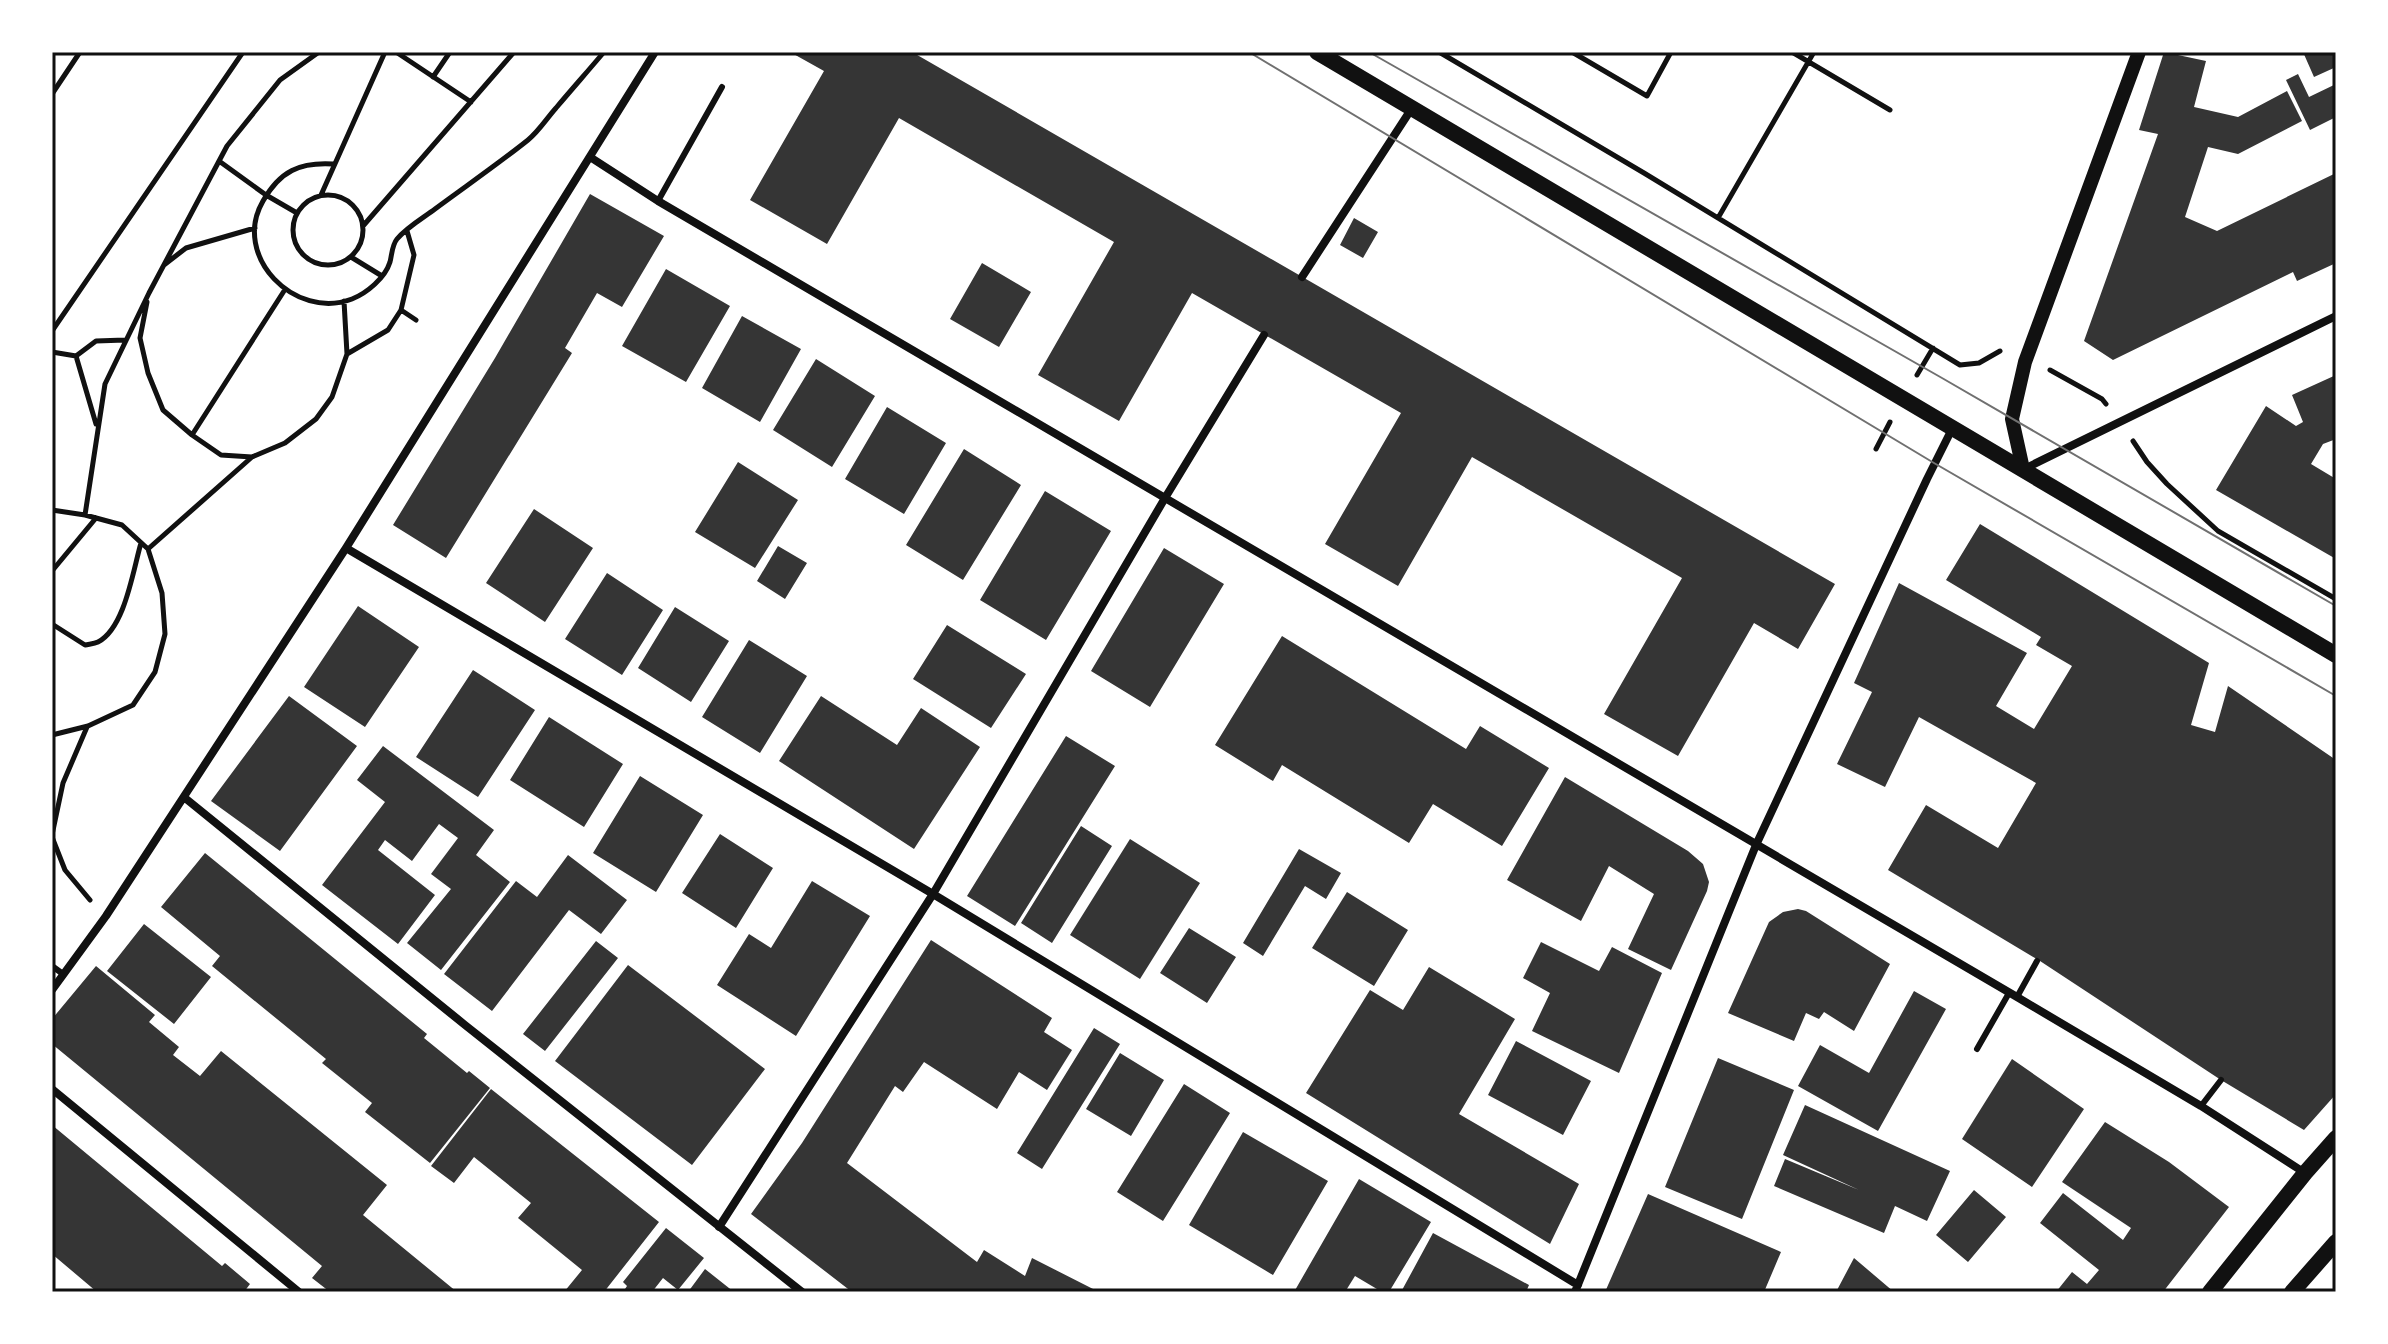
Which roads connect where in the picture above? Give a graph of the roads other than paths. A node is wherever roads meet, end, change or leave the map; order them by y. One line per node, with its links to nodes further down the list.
1 (655, 52): 6 (street)
2 (1317, 52): 5 (main road)
3 (2139, 52): 12 (street)
4 (722, 87): 7 (lane)
5 (1412, 108): 8 (street); 11 (main road)
6 (590, 157): 7 (street); 14 (street)
7 (658, 201): 13 (street)
8 (1302, 277)
9 (2336, 316): 12 (street)
10 (1264, 335): 13 (street)
11 (1953, 428): 12 (main road); 17 (street)
12 (2023, 469): 15 (main road)
13 (1165, 498): 17 (street); 18 (street)
14 (346, 548): 16 (street); 18 (street)
15 (2336, 655)
16 (185, 798): 21 (street); 30 (street)
17 (1756, 845): 23 (street); 32 (street)
18 (933, 894): 30 (street); 32 (street)
19 (2037, 961): 23 (lane)
20 (52, 966): 21 (lane)
21 (63, 974): 22 (street)
22 (52, 990)
23 (2013, 995): 24 (lane); 27 (street)
24 (1977, 1049)
25 (2221, 1080): 27 (lane)
26 (52, 1089): 33 (street)
27 (2201, 1106): 29 (street)
28 (2336, 1138): 29 (main road)
29 (2305, 1173): 35 (main road)
30 (719, 1227): 34 (street)
31 (2336, 1242): 36 (main road)
32 (1576, 1289)
33 (299, 1292)
34 (802, 1292)
35 (2210, 1292)
36 (2292, 1292)

